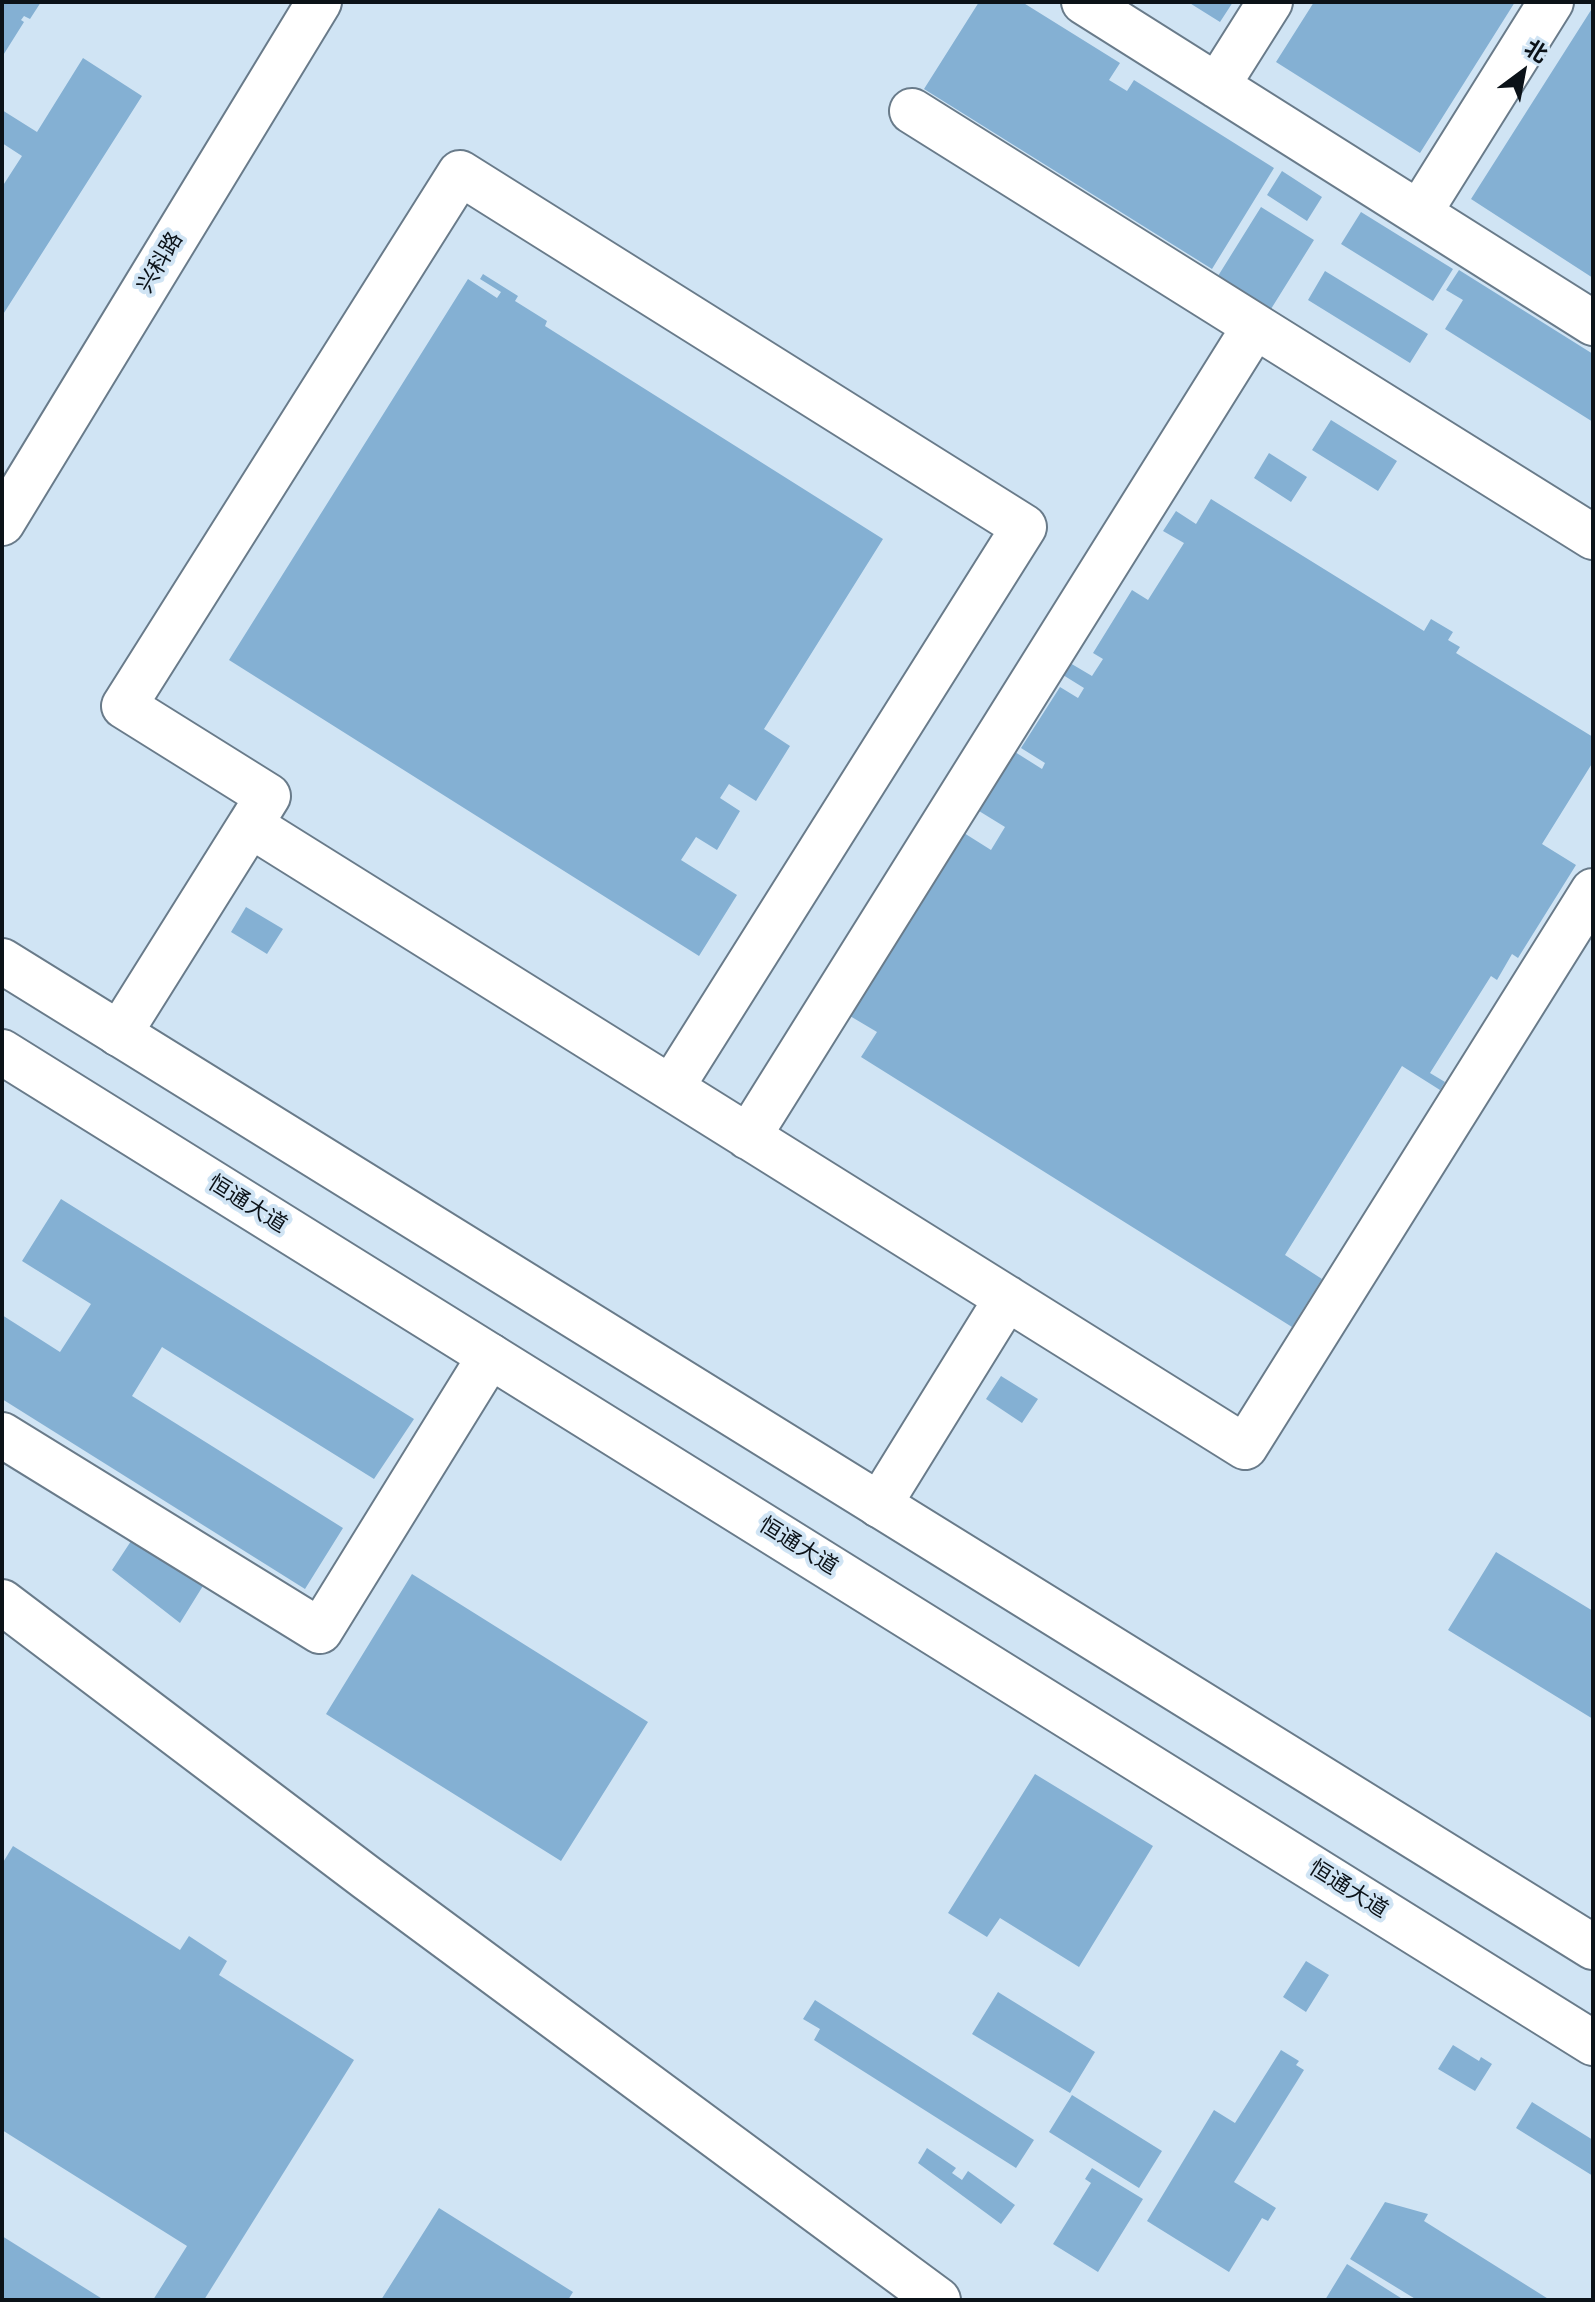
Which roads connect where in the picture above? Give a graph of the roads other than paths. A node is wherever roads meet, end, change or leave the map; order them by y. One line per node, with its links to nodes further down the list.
1 (319, 2): 10 (main road, 兴科路)
2 (1084, 2): 5 (main road)
3 (1270, 2): 5 (main road)
4 (1551, 2): 7 (main road)
5 (1217, 86): 7 (main road)
6 (912, 111): 9 (main road)
7 (1419, 213): 8 (main road)
8 (1593, 323)
9 (1255, 326): 11 (main road); 18 (main road)
10 (2, 523)
11 (1593, 537)
12 (250, 825): 15 (main road); 17 (main road); 17 (main road)
13 (1593, 891): 19 (main road)
14 (2, 961): 15 (main road)
15 (119, 1034): 22 (main road)
16 (2, 1052): 20 (main road, 恒通大道)
17 (671, 1088): 18 (main road)
18 (748, 1137): 19 (main road)
19 (1007, 1298): 22 (main road)
20 (490, 1356): 21 (main road); 25 (main road, 恒通大道)
21 (2, 1435)
22 (879, 1505): 24 (main road)
23 (2, 1602): 26 (main road)
24 (1593, 1947)
25 (1593, 2043)
26 (938, 2300)

